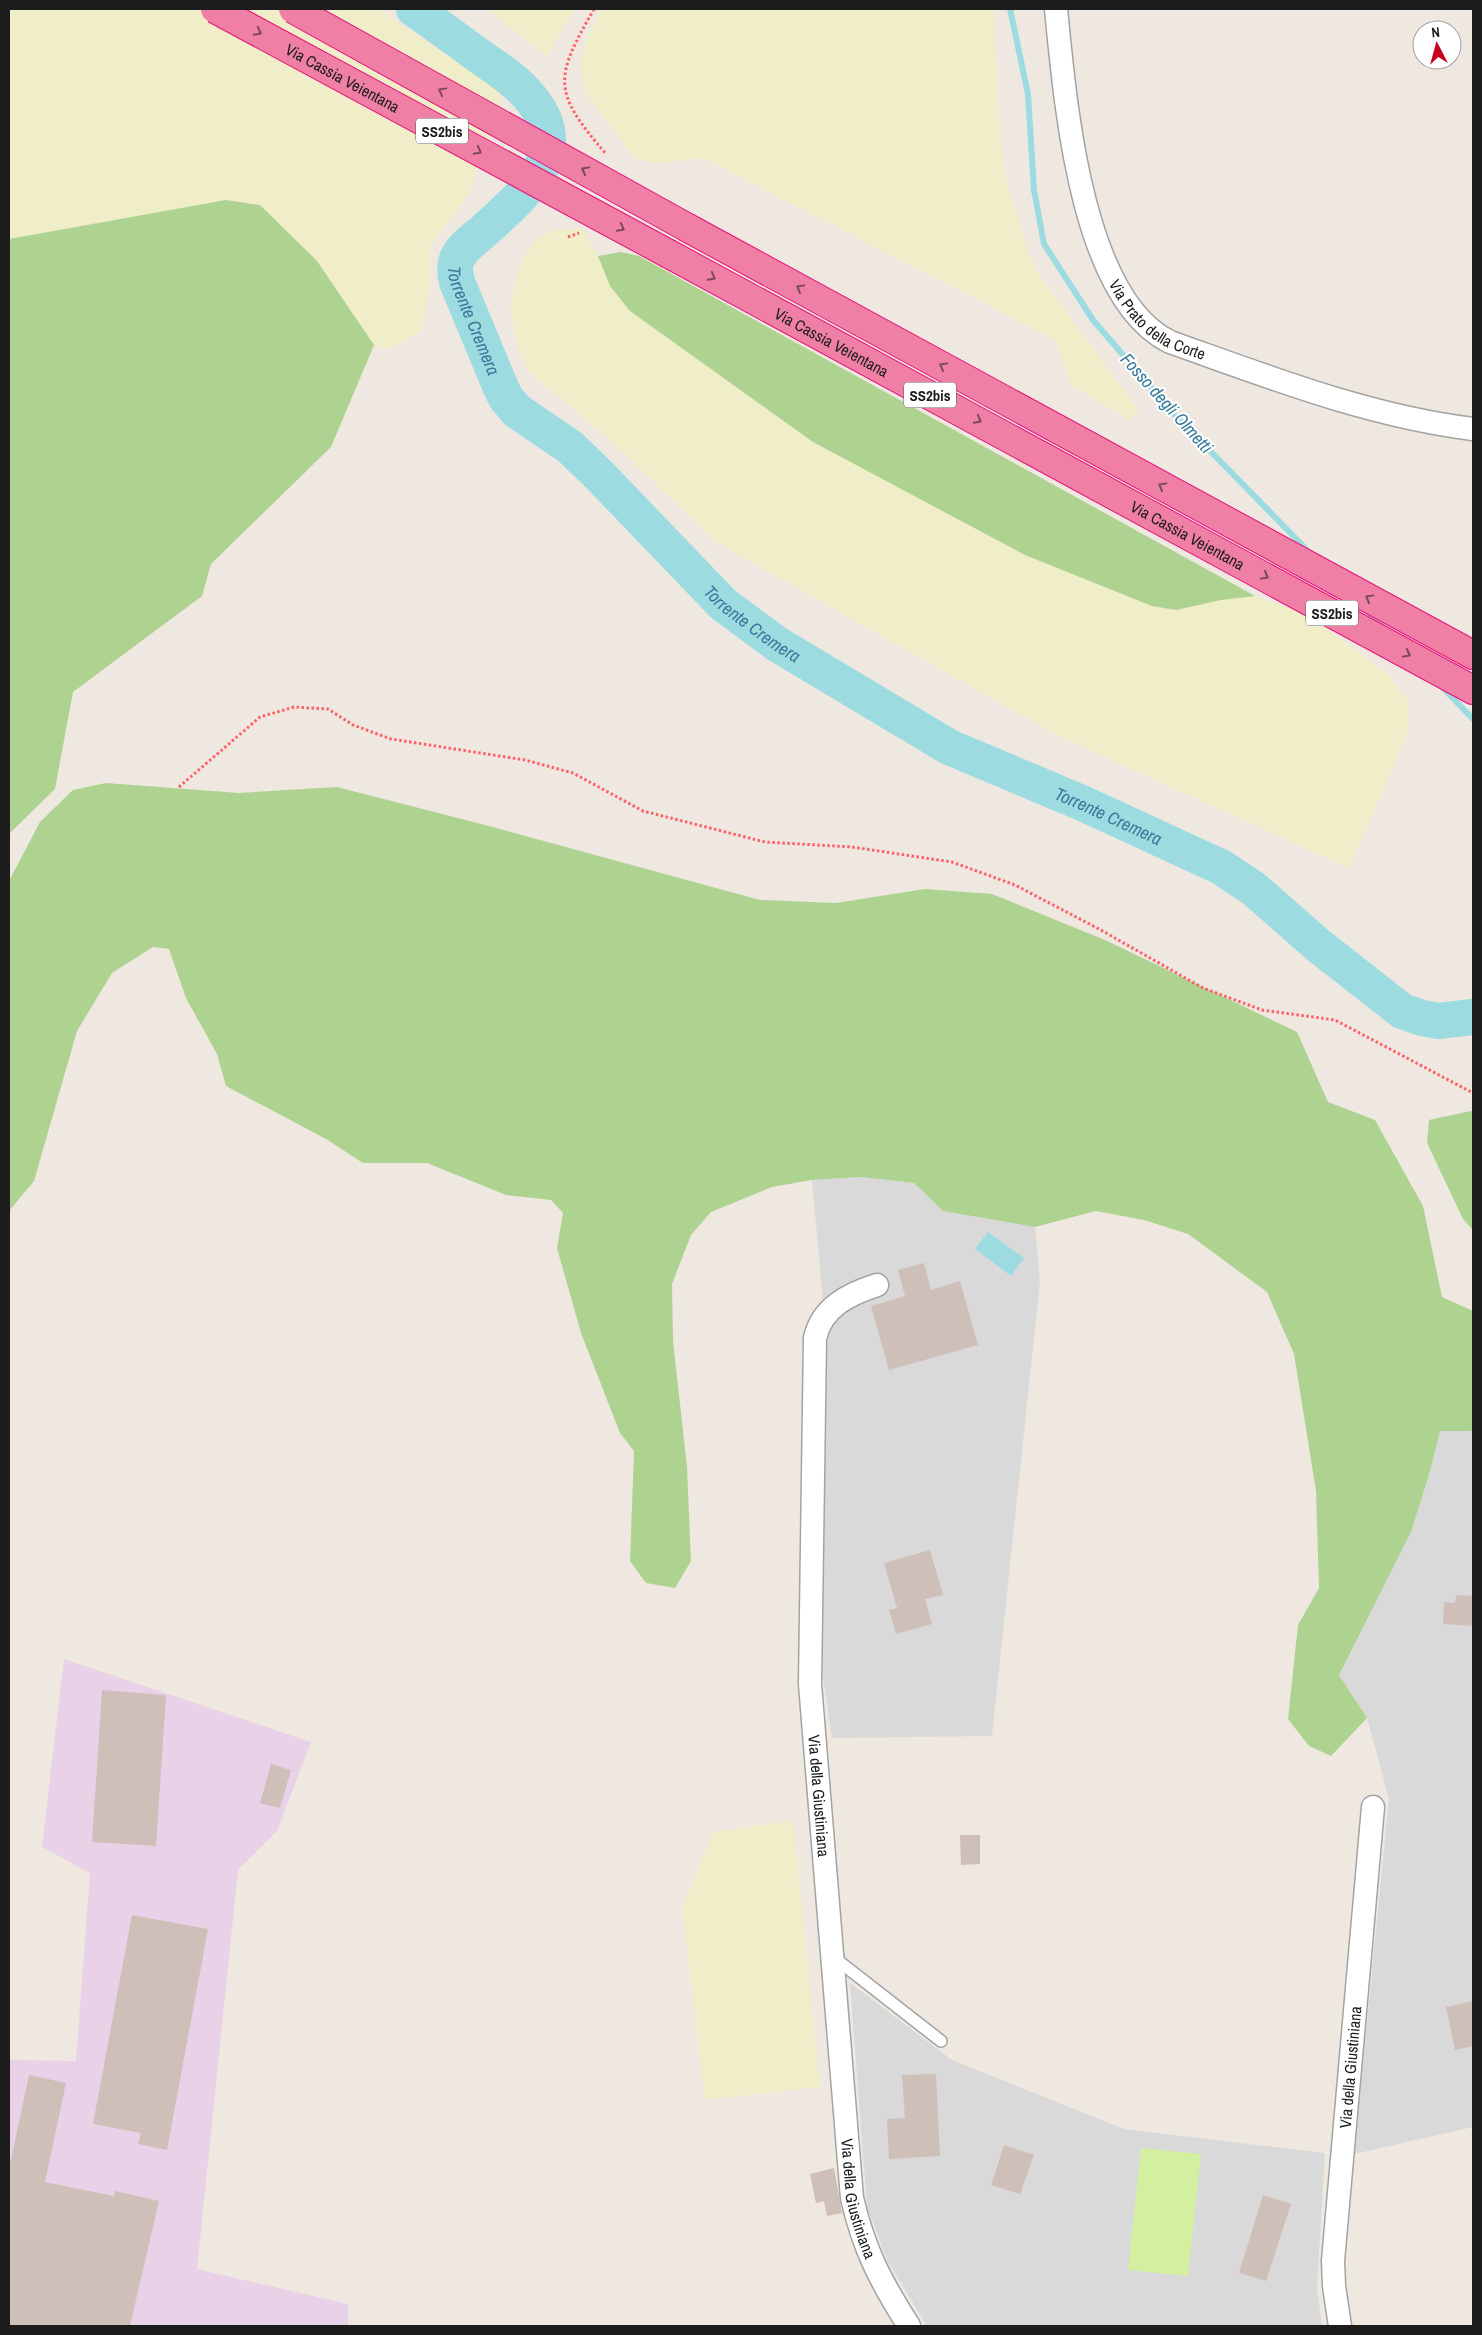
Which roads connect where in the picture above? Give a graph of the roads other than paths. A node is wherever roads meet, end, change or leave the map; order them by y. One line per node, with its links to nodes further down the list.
1 (215, 9): 6 (highway, Via Cassia Veientana / SS2bis, one-way to 6, bridge)
2 (293, 9): 5 (highway, Via Cassia Veientana / SS2bis, one-way to 2, bridge)
3 (1056, 9): 4 (street, Via Prato della Corte)
4 (1473, 429)
5 (1473, 656)
6 (1473, 690)
7 (877, 1284): 9 (street, Via della Giustiniana)
8 (1373, 1807): 12 (street, Via della Giustiniana)
9 (832, 1956): 10 (lane); 11 (street, Via della Giustiniana)
10 (941, 2041)
11 (909, 2326)
12 (1340, 2326)

